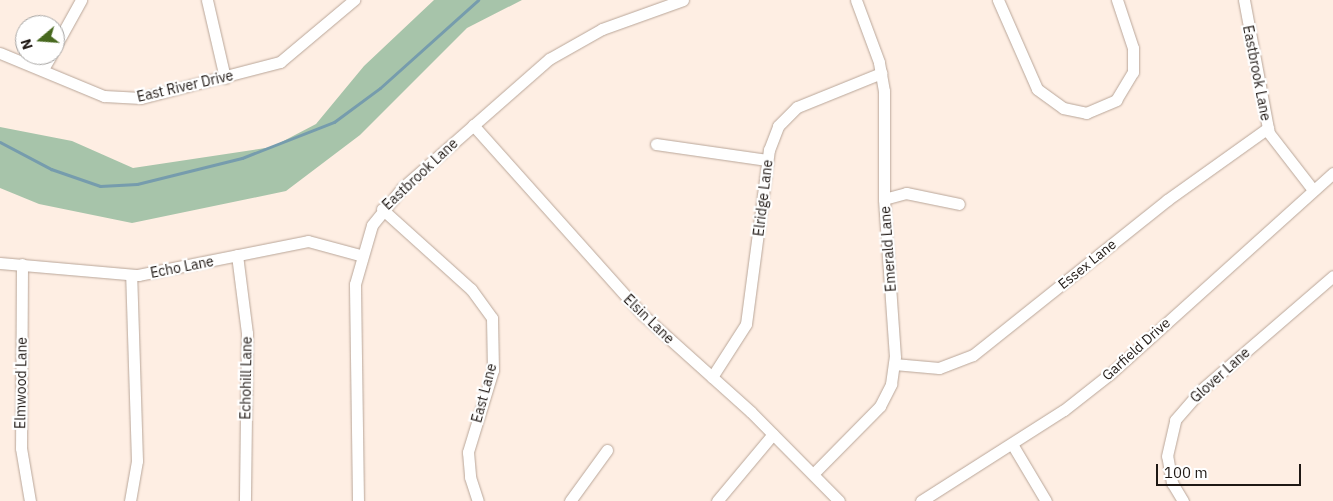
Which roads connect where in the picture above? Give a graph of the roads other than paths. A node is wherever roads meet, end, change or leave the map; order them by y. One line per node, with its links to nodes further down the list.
1 (81, 0): 9 (street)
2 (206, 0): 14 (street)
3 (354, 0): 14 (street, East River Drive)
4 (683, 0): 15 (street, Eastbrook Lane)
5 (856, 0): 13 (street, Emerald Lane)
6 (998, 0): 7 (street)
7 (1117, 0)
8 (1244, 0): 16 (street, Eastbrook Lane)
9 (65, 29)
10 (0, 53): 12 (street, East River Drive)
11 (45, 65): 12 (street)
12 (43, 69): 14 (street, East River Drive)
13 (881, 73): 18 (street, Elridge Lane); 21 (street, Emerald Lane)
14 (225, 78)
15 (473, 125): 23 (street, Eastbrook Lane); 31 (street, Elsin Lane)
16 (1268, 128): 20 (street, Eastbrook Lane); 30 (street, Essex Lane)
17 (656, 144): 18 (street)
18 (767, 160): 31 (street, Elridge Lane)
19 (1333, 173): 20 (street, Garfield Drive)
20 (1313, 190): 33 (street, Garfield Drive)
21 (884, 198): 22 (street); 30 (street, Emerald Lane)
22 (959, 204)
23 (382, 209): 25 (street, Eastbrook Lane); 40 (street, East Lane)
24 (237, 255): 25 (street, Echo Lane); 28 (street, Echo Lane); 38 (street, Echohill Lane)
25 (360, 255): 39 (street, Eastbrook Lane)
26 (0, 263): 27 (street, Echo Lane)
27 (22, 264): 28 (street, Echo Lane); 36 (street, Elmwood Lane)
28 (131, 275): 37 (street)
29 (1333, 276): 46 (street, Glover Lane)
30 (894, 364): 35 (street, Emerald Lane)
31 (712, 377): 32 (street, Elsin Lane)
32 (773, 434): 35 (street, Elsin Lane); 42 (street)
33 (1012, 444): 44 (street, Garfield Drive); 45 (street)
34 (607, 450): 41 (street)
35 (814, 473): 43 (street, Elsin Lane)
36 (30, 501)
37 (130, 501)
38 (245, 501)
39 (358, 501)
40 (478, 501)
41 (570, 501)
42 (717, 501)
43 (839, 501)
44 (921, 501)
45 (1046, 501)
46 (1183, 501)

